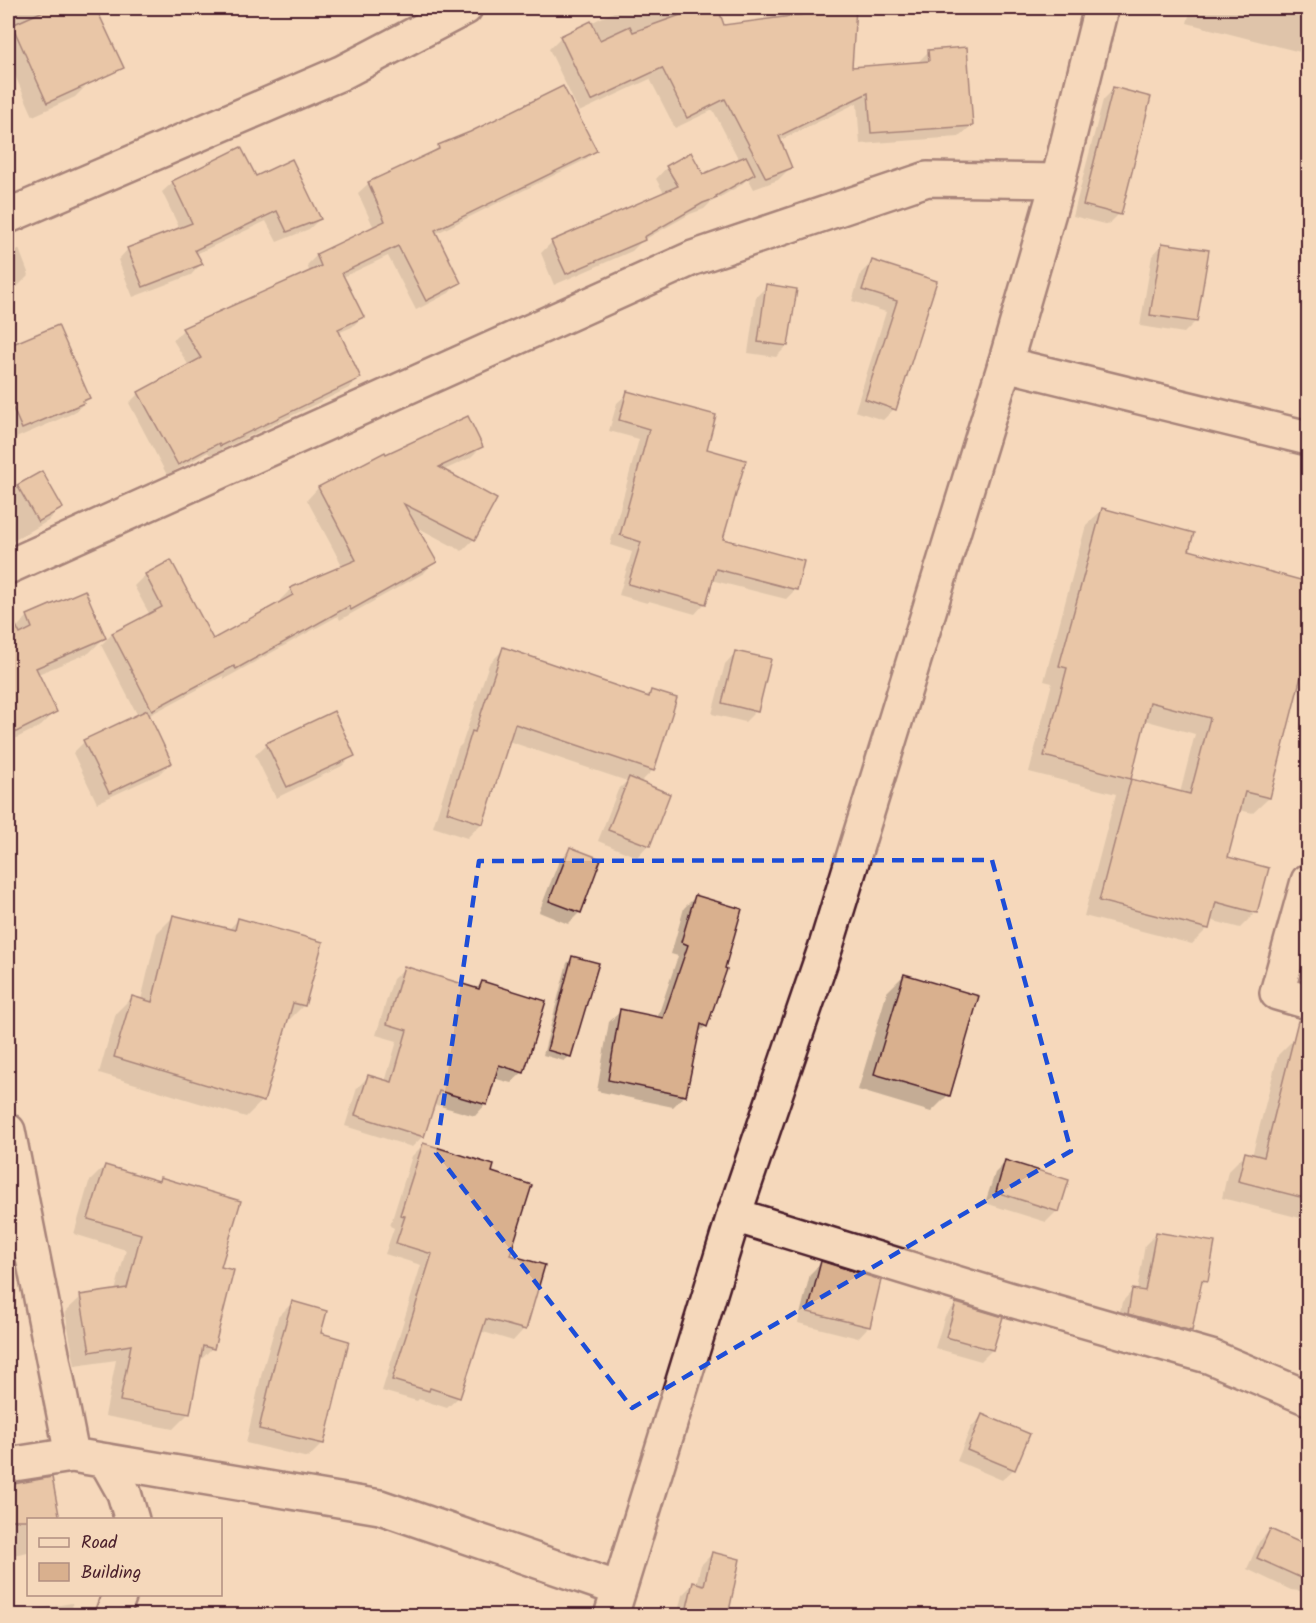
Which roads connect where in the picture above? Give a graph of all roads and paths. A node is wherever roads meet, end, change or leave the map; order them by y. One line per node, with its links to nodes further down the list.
1 (465, 8): 4 (street)
2 (1101, 8): 3 (street)
3 (1058, 181): 5 (street); 7 (street)
4 (8, 216)
5 (1005, 364): 6 (street); 11 (street)
6 (1308, 438)
7 (8, 567)
8 (1308, 881): 9 (street)
9 (1308, 1002)
10 (8, 1131): 13 (street)
11 (734, 1215): 12 (street); 18 (street)
12 (1308, 1398)
13 (72, 1455): 14 (street); 15 (street)
14 (105, 1461): 16 (street); 18 (street)
15 (8, 1465)
16 (131, 1518)
17 (119, 1596): 19 (street)
18 (615, 1602)
19 (112, 1616)

